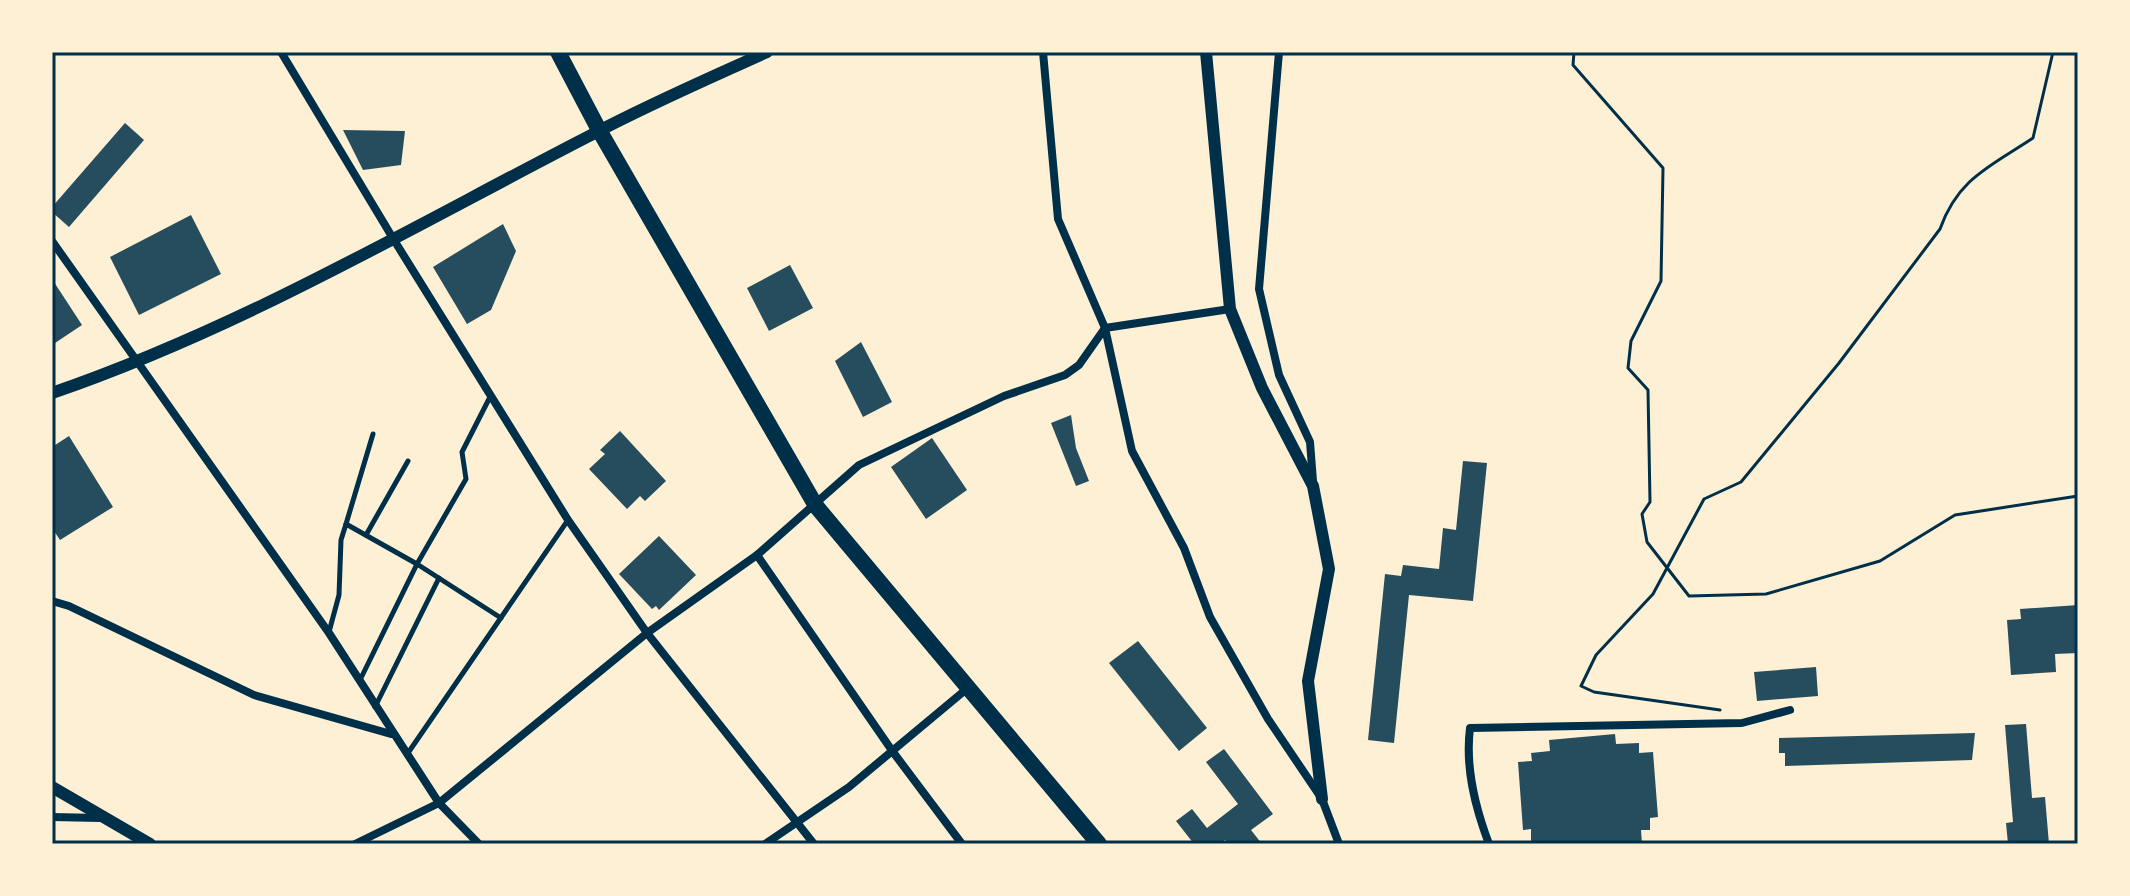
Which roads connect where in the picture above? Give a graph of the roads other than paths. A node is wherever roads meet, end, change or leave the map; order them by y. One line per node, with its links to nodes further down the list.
1 (281, 52): 8 (street)
2 (558, 52): 7 (main road)
3 (767, 52): 7 (street)
4 (1043, 52): 11 (street)
5 (1206, 52): 10 (street)
6 (1279, 52): 17 (street)
7 (599, 130): 8 (street); 18 (main road)
8 (394, 240): 12 (street); 14 (street)
9 (52, 241): 12 (street)
10 (1230, 309): 11 (street); 17 (street)
11 (1105, 328): 18 (street); 37 (street)
12 (137, 364): 13 (street); 27 (street)
13 (52, 393)
14 (492, 394): 19 (street); 23 (lane)
15 (373, 434): 20 (lane)
16 (408, 461): 21 (lane)
17 (1313, 486): 37 (street)
18 (816, 506): 22 (street); 30 (main road)
19 (568, 520): 26 (lane); 28 (street)
20 (346, 524): 21 (lane); 27 (lane)
21 (366, 535): 23 (lane)
22 (757, 555): 28 (street); 34 (street)
23 (417, 564): 24 (lane); 29 (lane)
24 (439, 578): 26 (lane); 31 (lane)
25 (52, 601): 33 (street)
26 (501, 618): 35 (lane)
27 (329, 633): 29 (street)
28 (647, 633): 38 (street); 41 (street)
29 (359, 682): 31 (street)
30 (970, 687): 34 (street); 48 (main road)
31 (375, 707): 33 (street)
32 (1790, 710): 50 (street)
33 (392, 734): 35 (street)
34 (893, 752): 41 (street); 47 (street)
35 (405, 756): 38 (street)
36 (52, 787): 40 (street)
37 (1322, 799): 49 (street)
38 (439, 803): 43 (street); 44 (street)
39 (52, 817): 40 (street)
40 (105, 818): 42 (street)
41 (797, 821): 45 (street); 46 (street)
42 (150, 844)
43 (355, 844)
44 (479, 844)
45 (765, 844)
46 (814, 844)
47 (962, 844)
48 (1099, 844)
49 (1339, 844)
50 (1489, 844)

